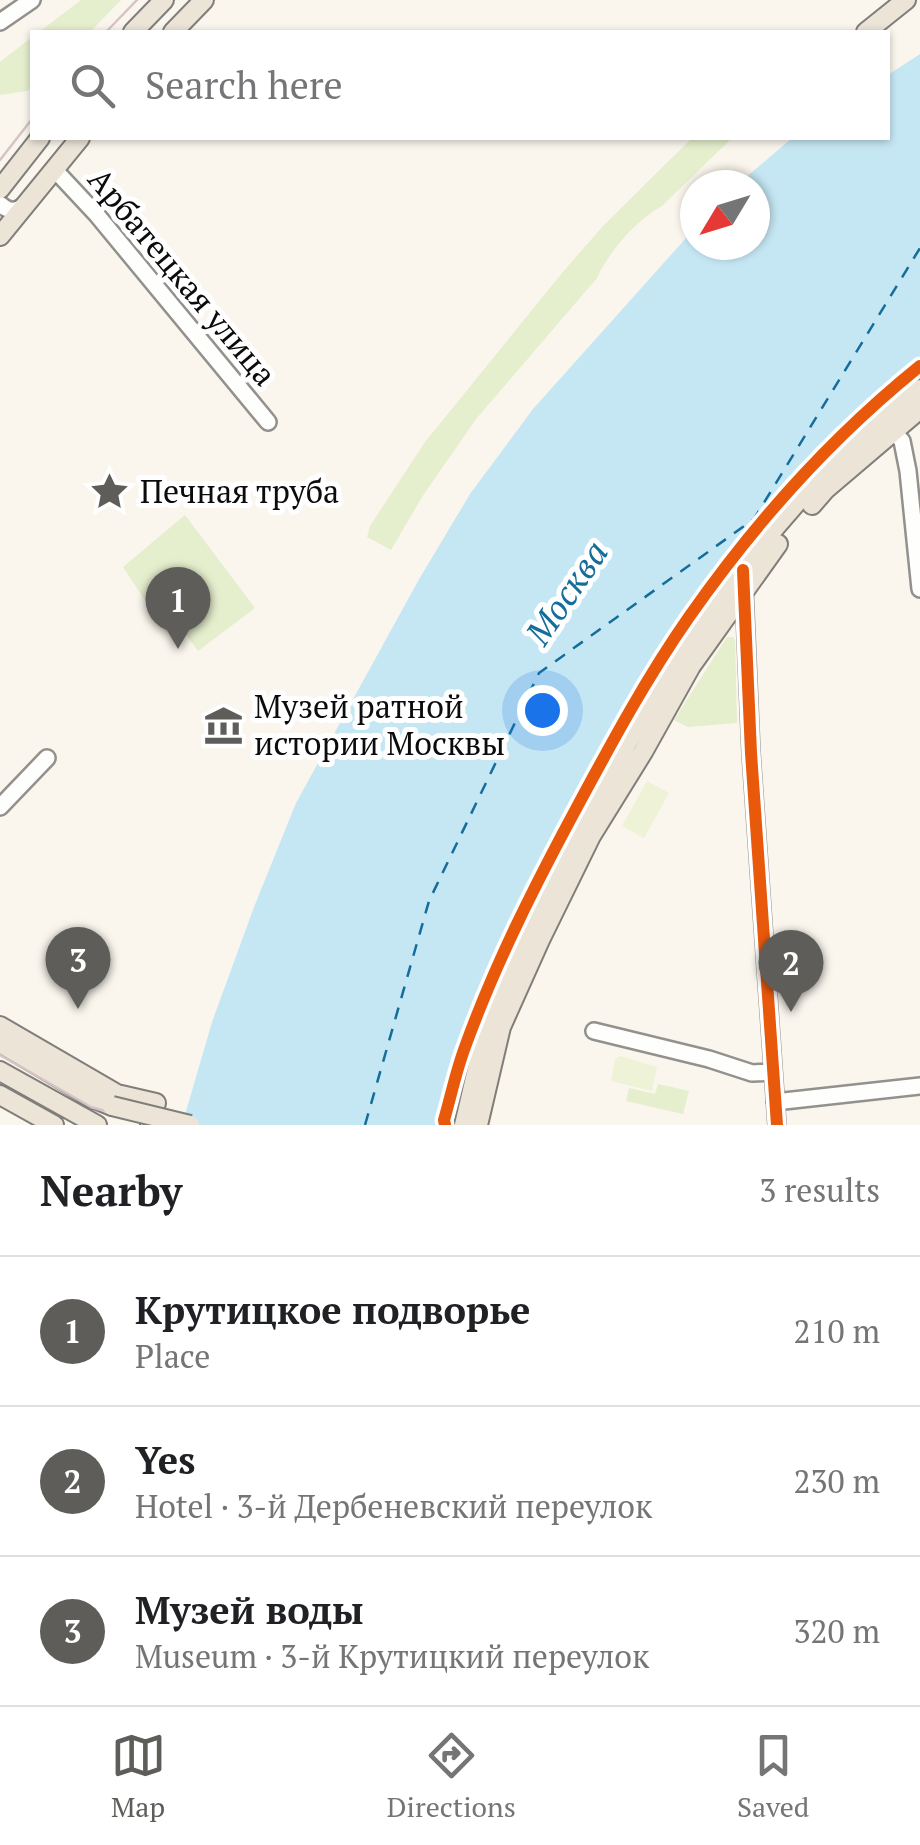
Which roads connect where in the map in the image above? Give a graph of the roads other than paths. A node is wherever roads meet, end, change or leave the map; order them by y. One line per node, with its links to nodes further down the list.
1 (32, 0): 6 (street)
2 (164, 0): 7 (main road)
3 (204, 0): 8 (main road)
4 (906, 0): 9 (main road)
5 (920, 1): 10 (main road)
6 (0, 22)
7 (135, 30)
8 (174, 30)
9 (868, 30)
10 (884, 30)
11 (39, 140): 14 (main road)
12 (78, 140): 13 (main road)
13 (54, 169): 15 (main road); 19 (street, Арбатецкая улица)
14 (0, 192): 15 (street)
15 (25, 204): 16 (main road)
16 (0, 236)
17 (920, 389): 20 (main road)
18 (920, 409): 20 (main road)
19 (268, 422)
20 (889, 425): 21 (main road); 22 (street); 23 (main road)
21 (743, 570): 23 (street); 42 (main road)
22 (920, 589)
23 (744, 590): 24 (main road); 25 (street)
24 (712, 636): 25 (street); 43 (main road)
25 (746, 650): 32 (street)
26 (47, 758): 27 (street)
27 (0, 807)
28 (0, 1026): 35 (main road)
29 (594, 1031): 32 (street)
30 (0, 1043): 41 (main road, bridge)
31 (0, 1071): 38 (main road)
32 (771, 1072): 36 (street)
33 (920, 1086): 36 (street)
34 (0, 1096): 37 (main road)
35 (152, 1102): 39 (main road); 40 (main road)
36 (775, 1102): 44 (street)
37 (54, 1125)
38 (96, 1125)
39 (138, 1125)
40 (150, 1125)
41 (190, 1125)
42 (464, 1125)
43 (478, 1125)
44 (776, 1125)

